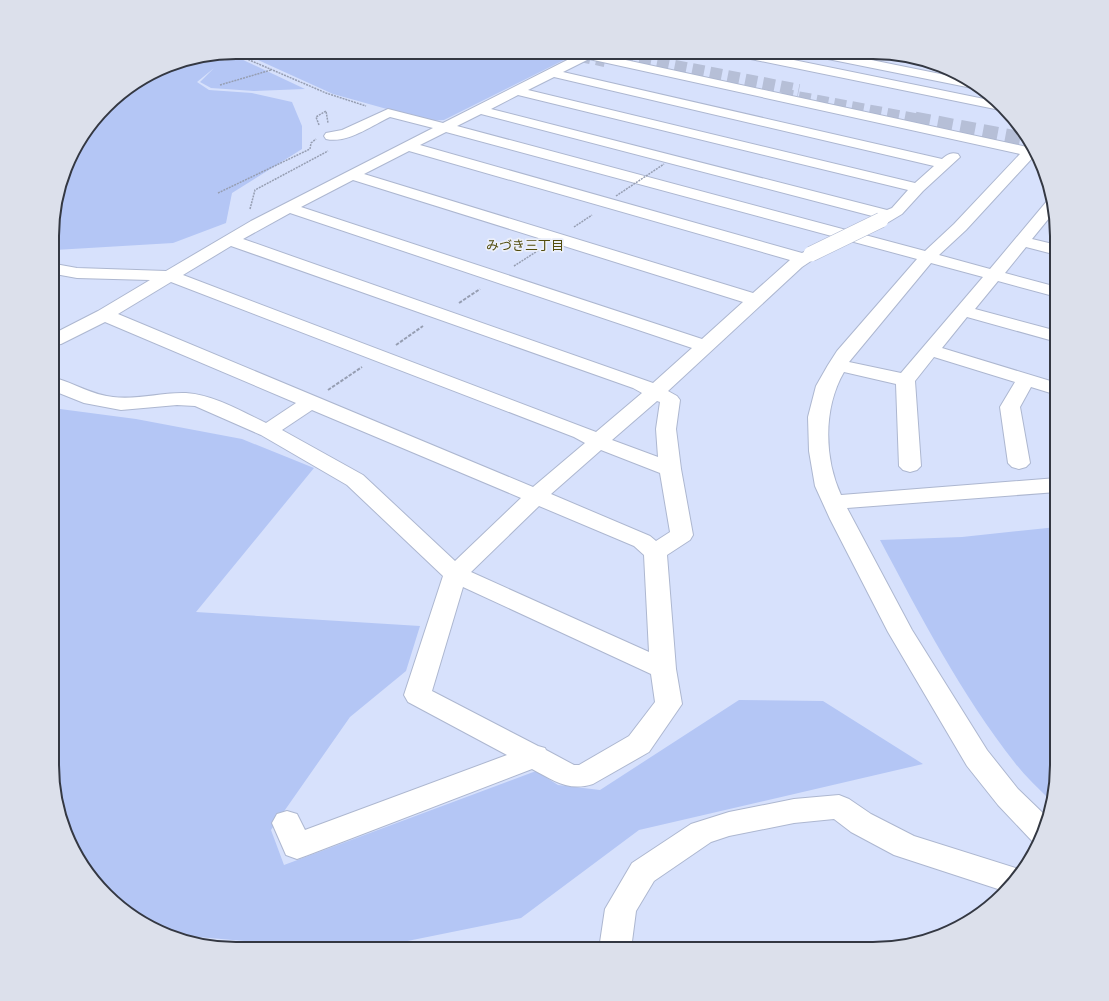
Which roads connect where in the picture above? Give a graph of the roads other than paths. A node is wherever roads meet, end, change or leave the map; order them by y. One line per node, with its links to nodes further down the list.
1 (581, 59): 5 (street)
2 (613, 59): 12 (street)
3 (770, 59): 8 (street)
4 (848, 59): 6 (street)
5 (553, 73): 7 (street); 16 (street)
6 (959, 81)
7 (516, 91): 9 (street); 18 (street)
8 (991, 104)
9 (481, 110): 10 (street); 21 (street)
10 (445, 127): 11 (street); 13 (street); 26 (street)
11 (331, 136)
12 (972, 140): 14 (street); 16 (street)
13 (407, 146): 17 (street); 25 (street)
14 (1027, 149)
15 (1029, 152): 26 (street)
16 (945, 164): 18 (street)
17 (351, 175): 19 (street); 33 (street)
18 (918, 188): 21 (street)
19 (289, 208): 22 (street); 38 (street)
20 (1048, 212): 23 (street)
21 (885, 217): 25 (street, bridge)
22 (229, 240): 30 (street); 45 (street)
23 (1022, 241): 24 (street); 29 (street)
24 (1050, 248)
25 (806, 256): 33 (street)
26 (928, 257): 29 (street); 40 (street)
27 (59, 270): 28 (street)
28 (77, 273): 30 (street); 31 (street)
29 (994, 275): 32 (street); 34 (street)
30 (169, 276): 35 (street); 48 (street)
31 (59, 281)
32 (1050, 290)
33 (756, 300): 38 (street)
34 (964, 310): 36 (street); 39 (street)
35 (104, 315): 37 (street); 46 (street)
36 (1050, 335)
37 (59, 338)
38 (705, 346): 45 (street)
39 (930, 350): 41 (street); 42 (street)
40 (837, 365): 41 (street); 54 (street)
41 (905, 380): 50 (street)
42 (1026, 380): 44 (street); 49 (street)
43 (59, 386): 47 (street)
44 (1050, 387)
45 (655, 392): 48 (street); 51 (street)
46 (310, 401): 47 (street); 53 (street)
47 (268, 430): 56 (street)
48 (598, 441): 51 (street); 53 (street)
49 (1019, 463)
50 (910, 466)
51 (670, 469): 55 (street)
52 (1050, 486): 54 (street)
53 (536, 496): 55 (street); 56 (street)
54 (833, 502): 60 (street)
55 (655, 552): 57 (street)
56 (455, 574): 57 (street); 58 (street)
57 (663, 669): 58 (street)
58 (535, 756): 59 (street)
59 (287, 823)
60 (1039, 829)
61 (1009, 879): 62 (street)
62 (616, 942)

